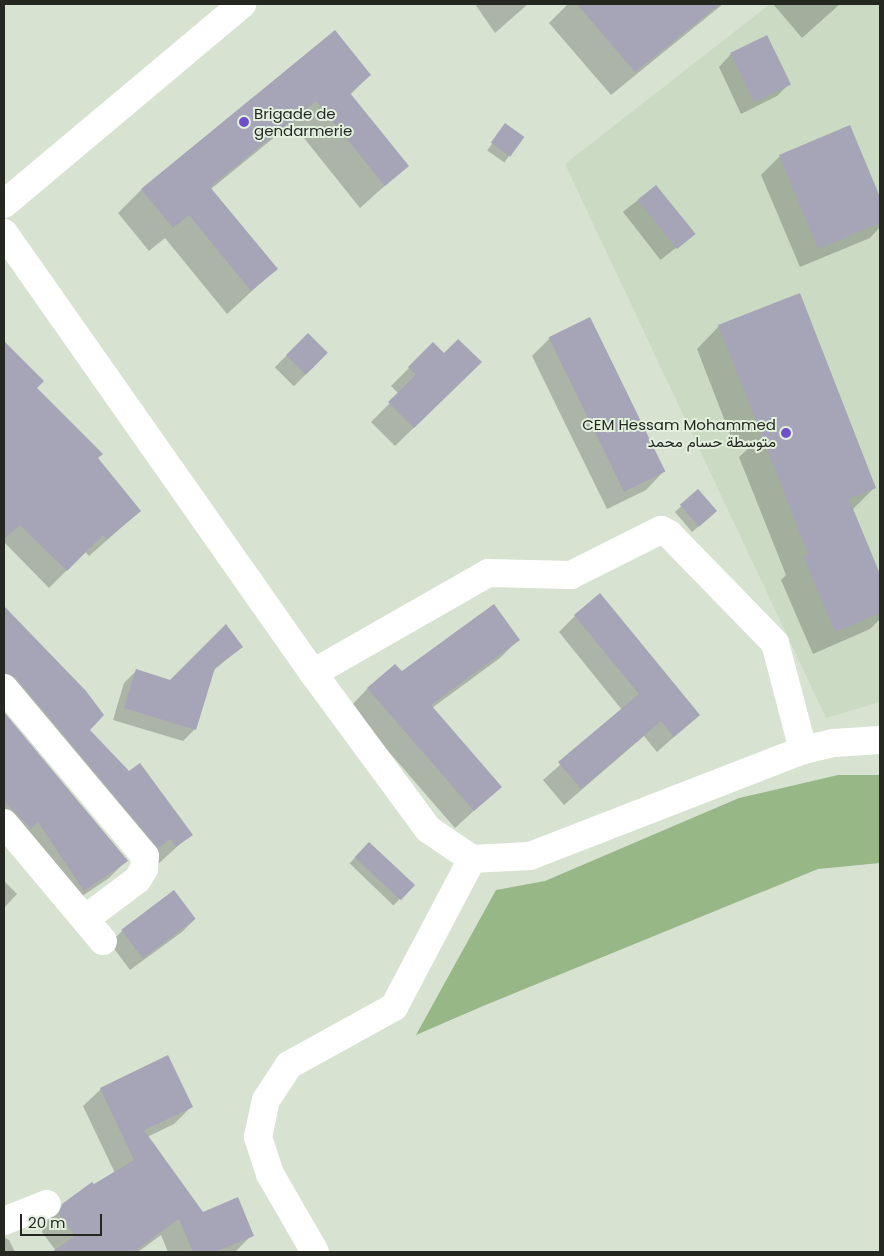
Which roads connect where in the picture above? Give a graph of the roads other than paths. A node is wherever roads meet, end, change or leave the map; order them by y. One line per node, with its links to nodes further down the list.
1 (242, 4): 2 (street)
2 (4, 204)
3 (4, 233): 4 (street)
4 (313, 673): 7 (street); 9 (street)
5 (4, 688): 10 (street)
6 (880, 740): 7 (street)
7 (802, 750): 9 (street)
8 (4, 823): 10 (street)
9 (472, 859): 14 (street)
10 (85, 919): 11 (street)
11 (103, 941)
12 (47, 1204): 13 (street)
13 (4, 1221)
14 (315, 1252)

